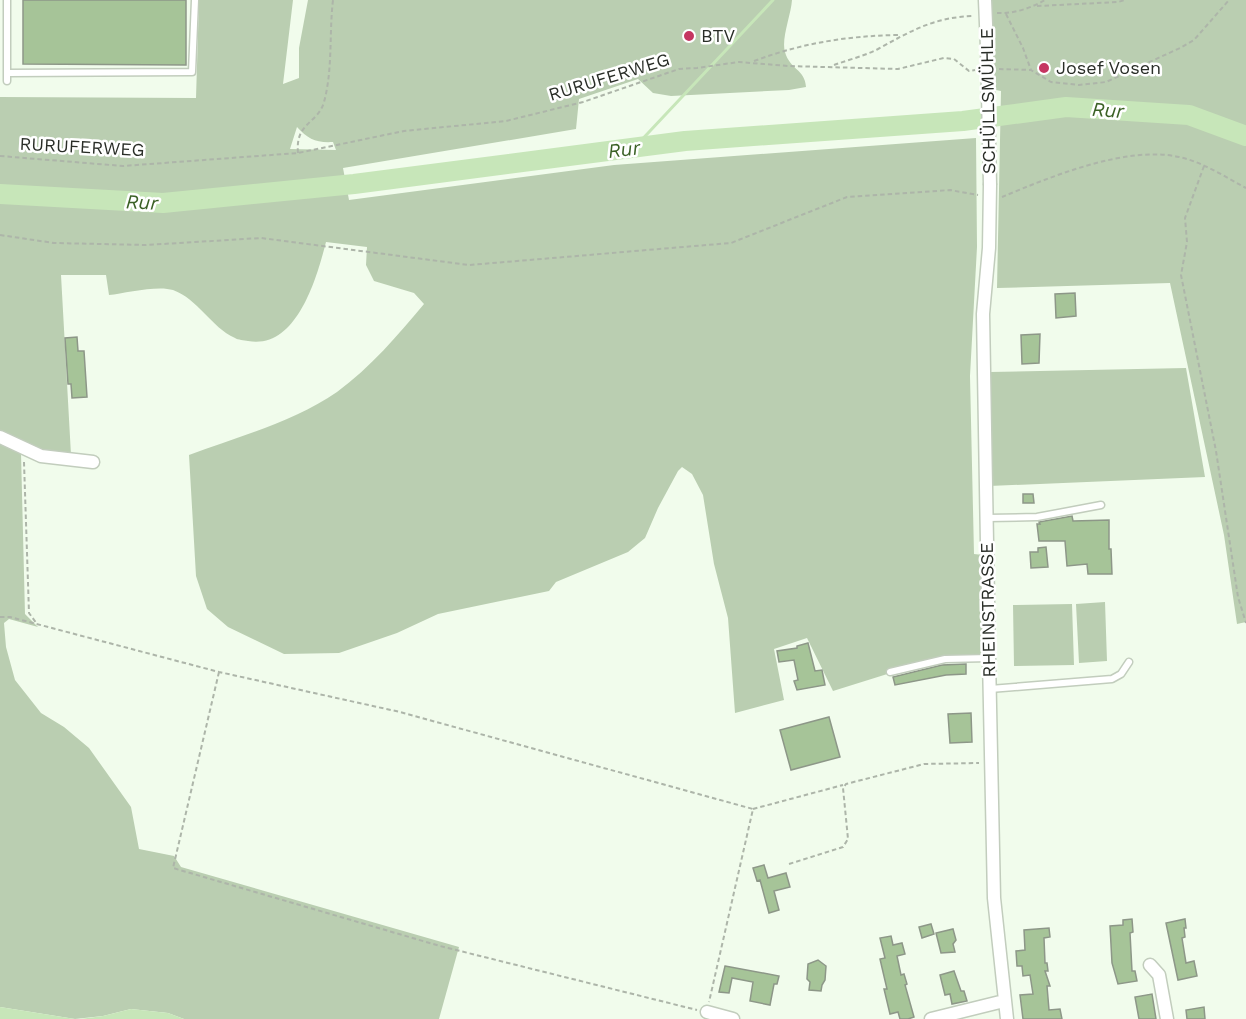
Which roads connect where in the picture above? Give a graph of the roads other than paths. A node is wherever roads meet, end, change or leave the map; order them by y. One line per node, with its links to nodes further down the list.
1 (7, 0): 4 (lane)
2 (195, 0): 5 (lane)
3 (985, 0): 7 (street, SCHÜLLSMÜHLE, bridge)
4 (3, 18): 5 (lane)
5 (7, 73): 6 (lane)
6 (8, 81)
7 (990, 201): 11 (street, RHEINSTRASSE)
8 (0, 438): 9 (street)
9 (93, 462)
10 (1101, 505): 11 (lane)
11 (987, 518): 12 (street, RHEINSTRASSE)
12 (989, 658): 14 (lane); 15 (street, RHEINSTRASSE)
13 (1129, 662): 15 (lane)
14 (890, 672)
15 (990, 689): 17 (street, RHEINSTRASSE)
16 (1150, 965): 22 (street)
17 (1004, 1001): 20 (street); 21 (street, RHEINSTRASSE)
18 (707, 1012): 19 (street)
19 (734, 1019)
20 (931, 1019)
21 (1007, 1019)
22 (1167, 1019)

